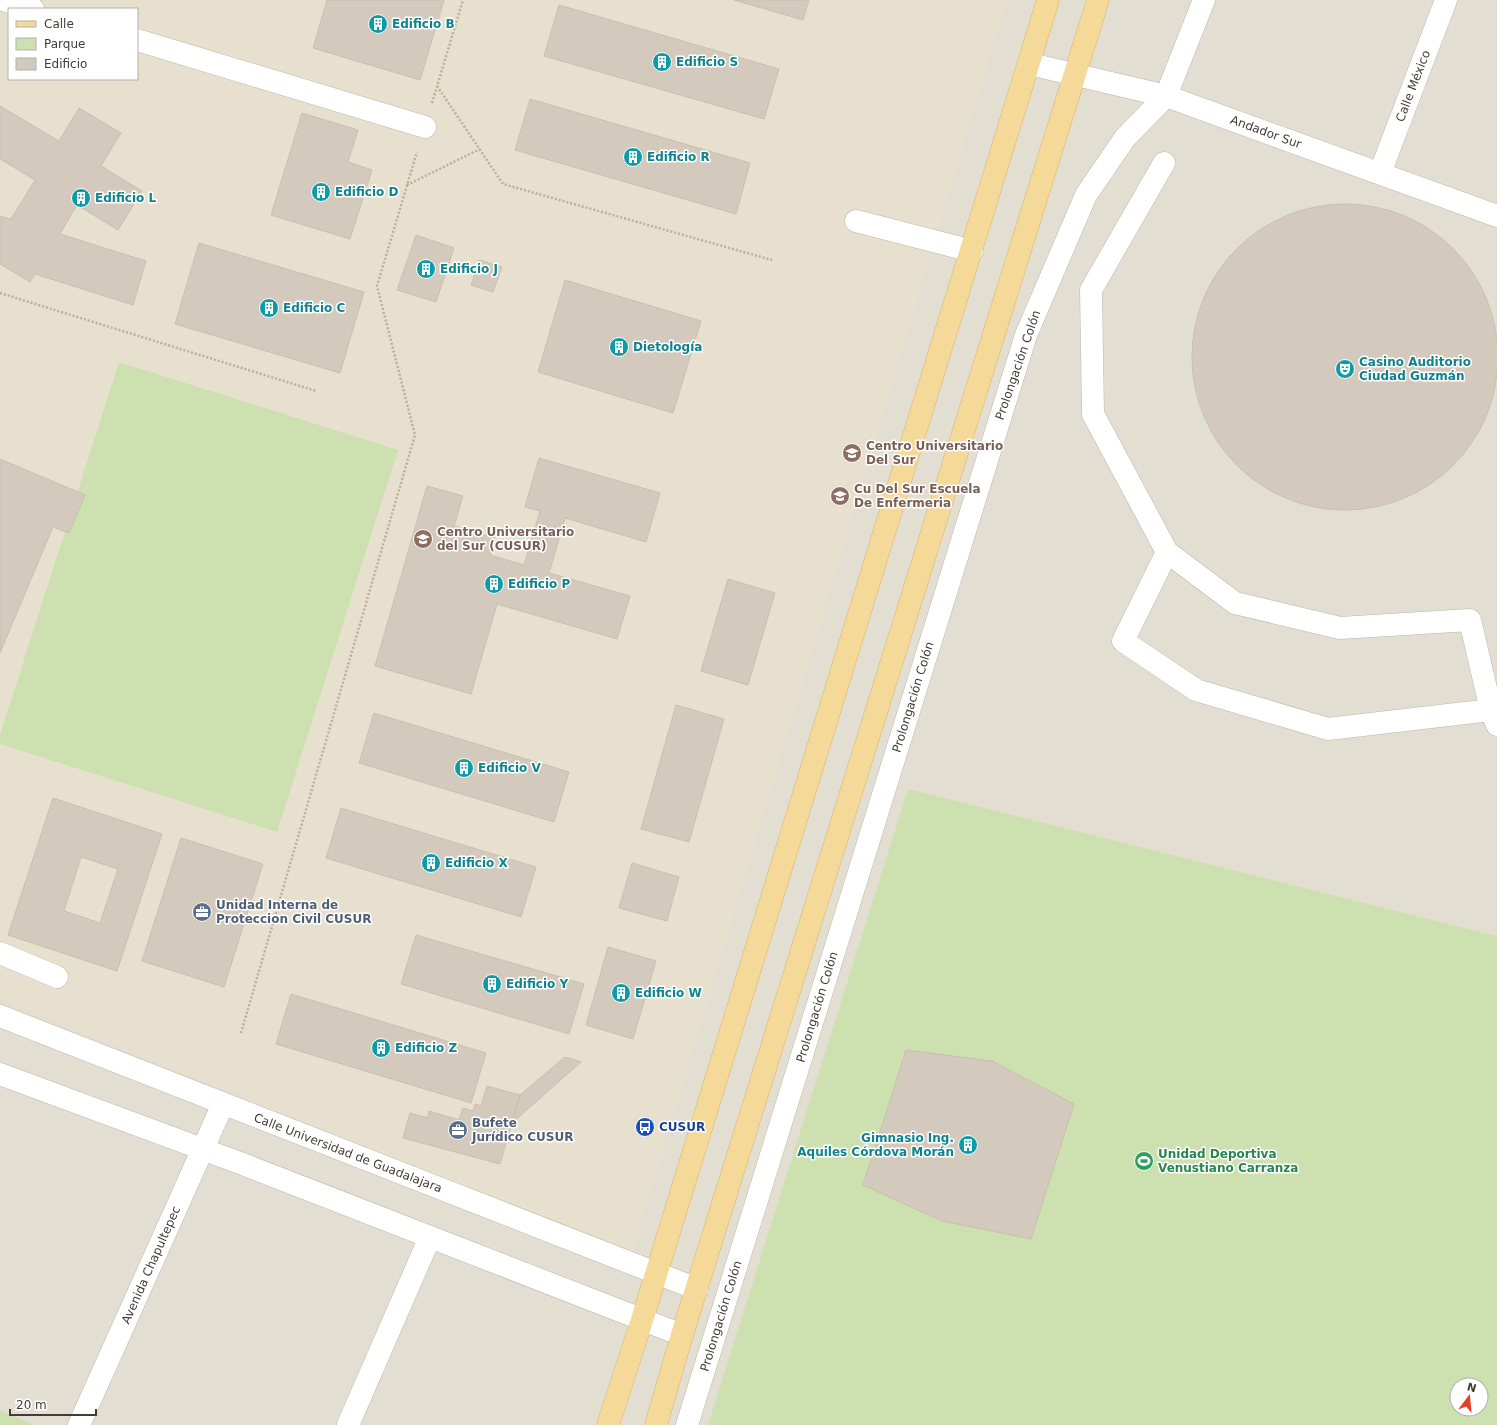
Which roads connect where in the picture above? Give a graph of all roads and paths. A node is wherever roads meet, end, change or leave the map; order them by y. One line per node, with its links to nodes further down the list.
1 (3, 0): 6 (street)
2 (1048, 0): 8 (main road)
3 (1098, 0): 9 (main road)
4 (1204, 0): 11 (street, Prolongación Colón)
5 (1446, 0): 15 (street, Calle México)
6 (30, 8)
7 (138, 40): 12 (street)
8 (1030, 64): 9 (street, Andador Sur); 19 (main road)
9 (1076, 75): 11 (street, Andador Sur); 35 (main road)
10 (437, 86): 13 (path)
11 (1166, 96): 15 (street, Andador Sur); 42 (street, Prolongación Colón)
12 (425, 127)
13 (480, 149): 16 (path); 20 (path)
14 (1164, 163): 24 (street)
15 (1380, 173): 17 (street, Andador Sur)
16 (407, 185)
17 (1497, 216)
18 (856, 221): 19 (street)
19 (972, 251): 34 (main road)
20 (772, 260)
21 (377, 286): 29 (path)
22 (0, 293): 23 (path)
23 (316, 391)
24 (1167, 552): 25 (street); 25 (street)
25 (1494, 717)
26 (0, 953): 27 (street)
27 (57, 977)
28 (0, 1016): 31 (street, Calle Universidad de Guadalajara)
29 (241, 1033)
30 (0, 1074): 32 (street)
31 (223, 1104): 32 (street, Avenida Chapultepec); 34 (street, Calle Universidad de Guadalajara)
32 (203, 1149): 33 (street); 38 (street, Avenida Chapultepec)
33 (430, 1237): 36 (street); 39 (street)
34 (656, 1274): 35 (street, Calle Universidad de Guadalajara); 36 (main road)
35 (697, 1290): 37 (main road)
36 (642, 1320): 37 (street); 40 (main road)
37 (682, 1335): 41 (main road)
38 (79, 1425)
39 (348, 1425)
40 (608, 1425)
41 (656, 1425)
42 (687, 1425)

